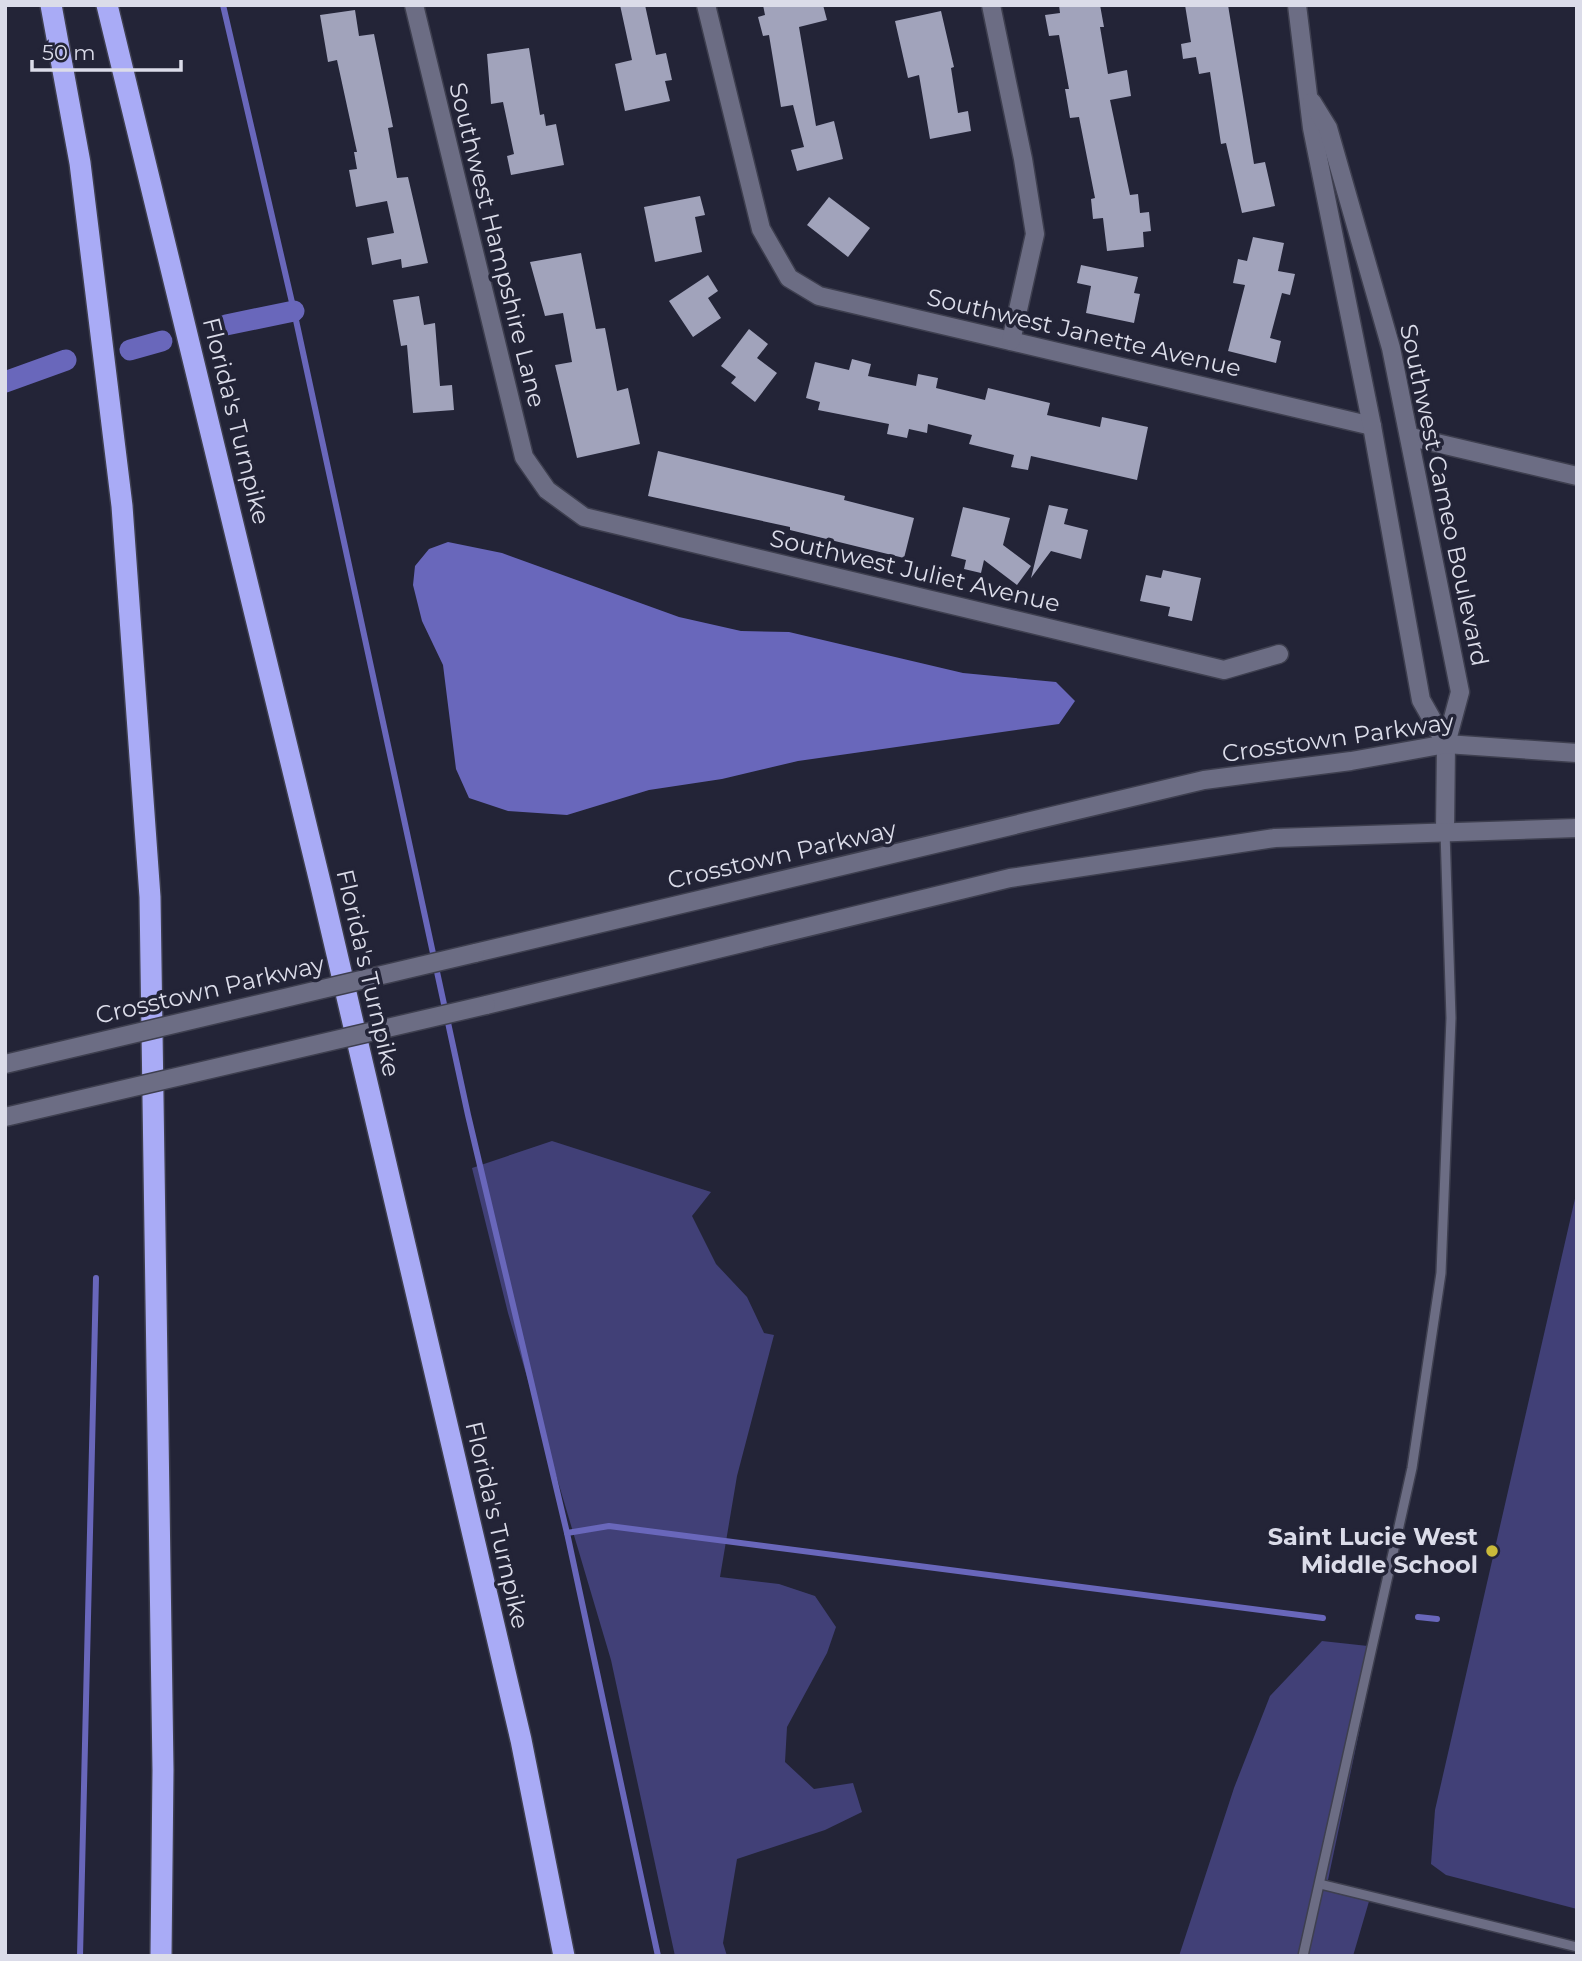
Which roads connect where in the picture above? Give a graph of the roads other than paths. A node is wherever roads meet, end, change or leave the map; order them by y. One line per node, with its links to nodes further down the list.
1 (51, 5): 22 (highway)
2 (107, 5): 23 (highway, Florida's Turnpike)
3 (414, 5): 12 (street, Southwest Hampshire Lane)
4 (706, 5): 8 (street, Southwest Janette Avenue)
5 (991, 5): 8 (street)
6 (1297, 5): 7 (street, Southwest Cameo Boulevard)
7 (1311, 99): 9 (street, Southwest Cameo Boulevard); 10 (street, Southwest Cameo Boulevard)
8 (1011, 341): 9 (street, Southwest Janette Avenue)
9 (1372, 426): 14 (street, Southwest Cameo Boulevard)
10 (1411, 437): 11 (street); 14 (street, Southwest Cameo Boulevard)
11 (1577, 476)
12 (547, 489): 13 (street, Southwest Juliet Avenue)
13 (1279, 654)
14 (1446, 744): 15 (street, Crosstown Parkway); 17 (street, Southwest Cameo Boulevard); 18 (street, Crosstown Parkway, bridge)
15 (1577, 753)
16 (1577, 828): 17 (street)
17 (1445, 831): 19 (street, bridge); 20 (lane)
18 (5, 1064)
19 (5, 1117)
20 (1320, 1884): 21 (lane); 24 (lane)
21 (1577, 1947)
22 (161, 1956)
23 (564, 1956)
24 (1303, 1956)

